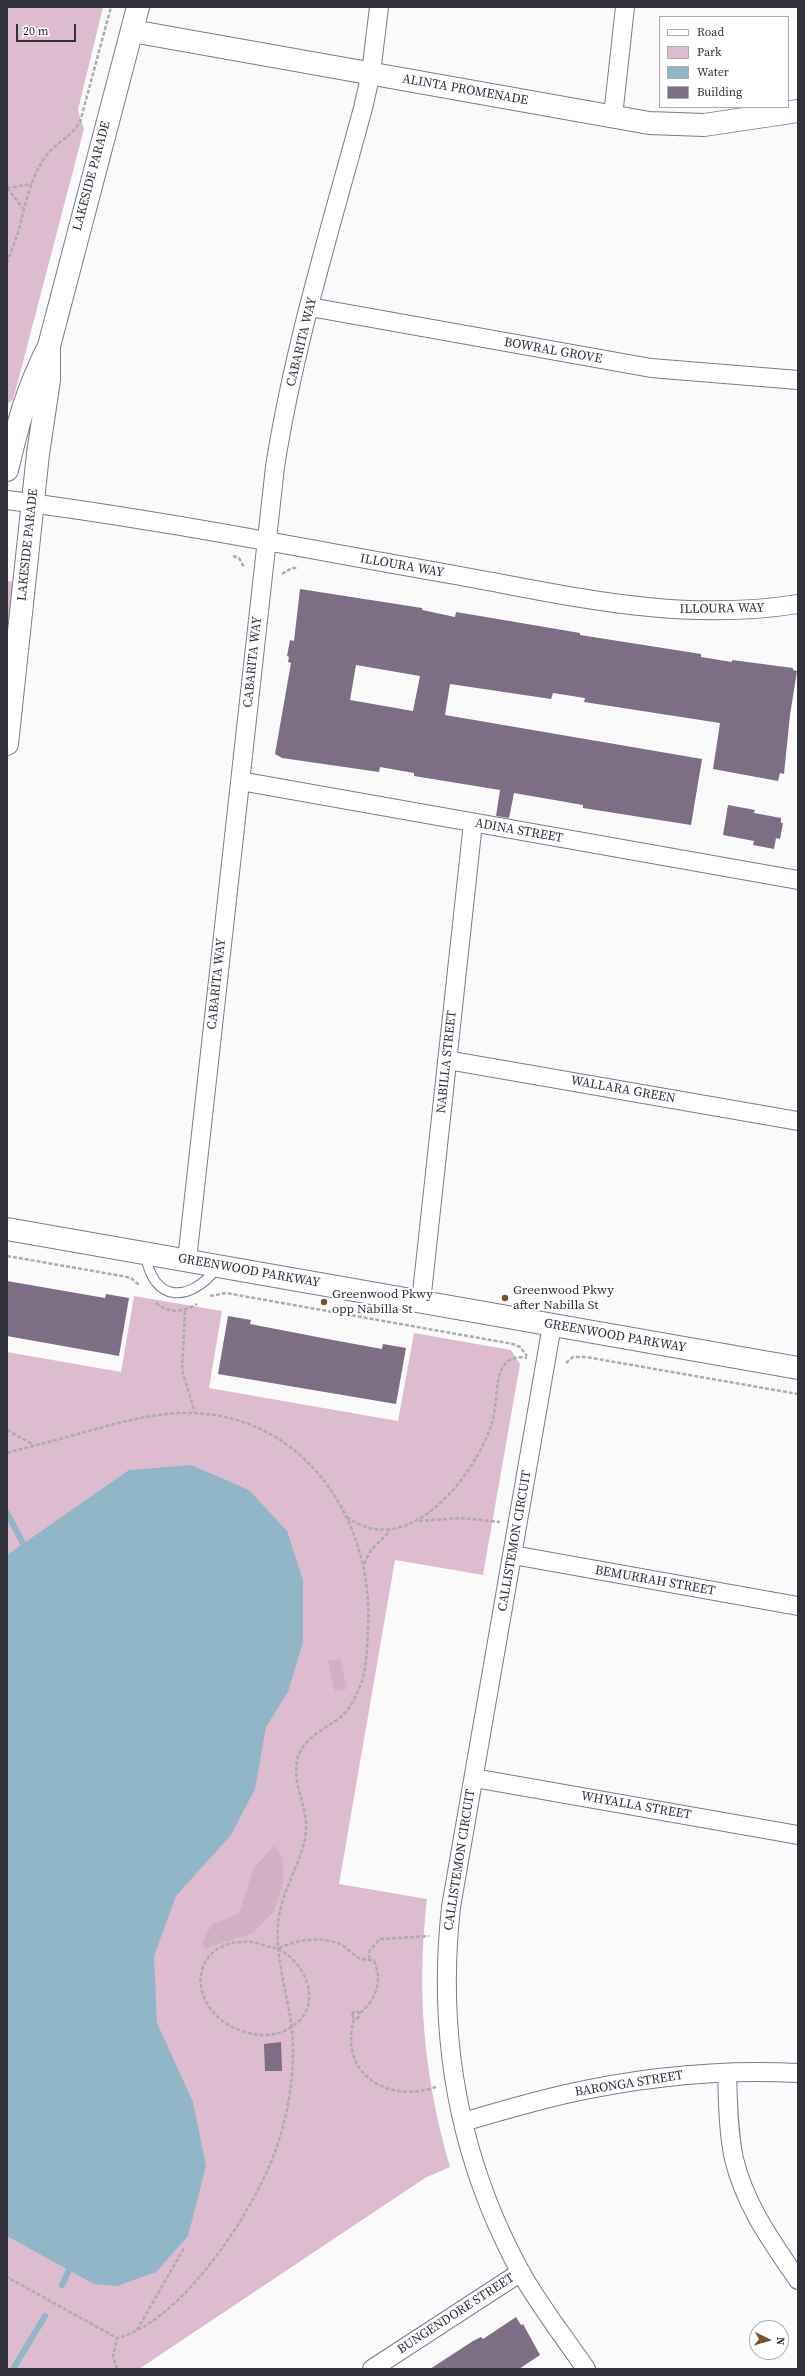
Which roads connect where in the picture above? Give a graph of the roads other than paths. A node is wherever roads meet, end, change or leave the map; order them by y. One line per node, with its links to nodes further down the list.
1 (138, 7): 4 (street, LAKESIDE PARADE)
2 (379, 7): 5 (street, CABARITA WAY)
3 (625, 7): 7 (street)
4 (132, 31): 5 (street, ALINTA PROMENADE); 9 (street, LAKESIDE PARADE)
5 (370, 73): 7 (street, ALINTA PROMENADE); 8 (street, CABARITA WAY)
6 (798, 111): 7 (street, ALINTA PROMENADE)
7 (613, 116)
8 (310, 307): 10 (street, BOWRAL GROVE); 14 (street, CABARITA WAY)
9 (49, 346): 11 (street, LAKESIDE PARADE); 13 (street, LAKESIDE PARADE)
10 (798, 380)
11 (7, 470)
12 (7, 500): 13 (street, ILLOURA WAY)
13 (33, 503): 14 (street, ILLOURA WAY); 16 (street, LAKESIDE PARADE)
14 (266, 541): 15 (street, ILLOURA WAY); 17 (street, CABARITA WAY)
15 (798, 604)
16 (7, 744)
17 (240, 781): 18 (street, ADINA STREET); 24 (street, CABARITA WAY)
18 (473, 823): 19 (street, ADINA STREET); 20 (street, NABILLA STREET)
19 (798, 880)
20 (447, 1060): 21 (street, WALLARA GREEN); 26 (street, NABILLA STREET)
21 (798, 1121)
22 (7, 1230): 23 (street, GREENWOOD PARKWAY)
23 (145, 1254): 24 (street, GREENWOOD PARKWAY); 25 (lane)
24 (187, 1260): 25 (street, GREENWOOD PARKWAY)
25 (218, 1265): 26 (street, GREENWOOD PARKWAY)
26 (421, 1302): 27 (street, GREENWOOD PARKWAY)
27 (552, 1325): 28 (street, GREENWOOD PARKWAY); 29 (street, CALLISTEMON CIRCUIT)
28 (798, 1368)
29 (513, 1556): 30 (street, BEMURRAH STREET); 31 (street, CALLISTEMON CIRCUIT)
30 (798, 1606)
31 (474, 1778): 32 (street, WHYALLA STREET); 35 (street, CALLISTEMON CIRCUIT)
32 (798, 1835)
33 (727, 2073): 34 (street, BARONGA STREET); 35 (street, BARONGA STREET); 37 (street)
34 (798, 2073)
35 (463, 2122): 36 (street, CALLISTEMON CIRCUIT)
36 (521, 2272): 38 (street, BUNGENDORE STREET); 39 (street, CALLISTEMON CIRCUIT)
37 (798, 2280)
38 (372, 2369)
39 (586, 2369)

